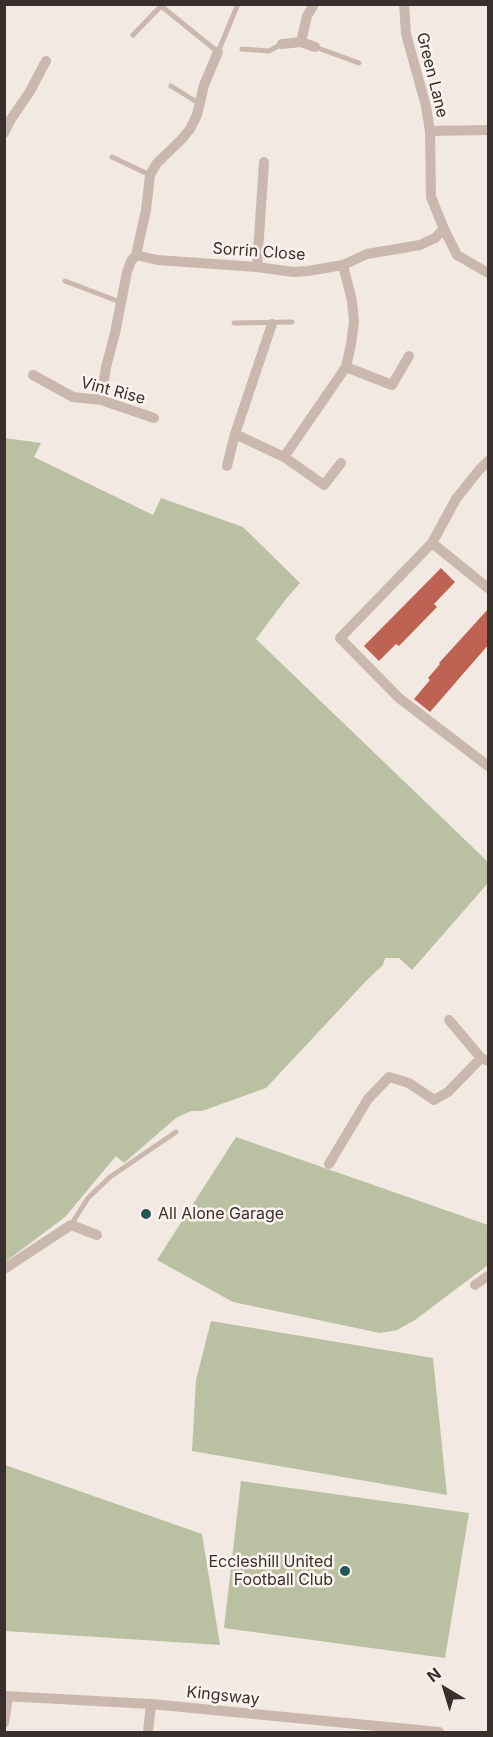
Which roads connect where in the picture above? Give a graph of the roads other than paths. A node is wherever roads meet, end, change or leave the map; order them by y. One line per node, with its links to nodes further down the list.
1 (314, 4): 5 (street)
2 (404, 4): 15 (street, Green Lane)
3 (238, 7): 9 (lane)
4 (133, 35): 9 (lane)
5 (301, 42): 6 (street); 7 (street)
6 (282, 44): 8 (lane)
7 (315, 47): 11 (lane)
8 (242, 49)
9 (218, 52): 13 (street)
10 (46, 61): 16 (street)
11 (360, 63)
12 (171, 86): 13 (lane)
13 (200, 104): 19 (street)
14 (489, 130): 15 (street)
15 (430, 131): 20 (street, Green Lane)
16 (4, 133)
17 (112, 157): 19 (lane)
18 (264, 162): 23 (street)
19 (150, 175): 21 (street)
20 (444, 229): 22 (street, Sorrin Close); 24 (street, Green Lane)
21 (136, 255): 23 (street, Sorrin Close); 26 (street)
22 (343, 265): 23 (street, Sorrin Close); 31 (street)
23 (257, 267)
24 (489, 273)
25 (65, 281): 26 (lane)
26 (120, 302): 33 (street)
27 (292, 322): 29 (lane)
28 (234, 323): 29 (lane)
29 (272, 324): 35 (street)
30 (409, 356): 31 (street)
31 (346, 367): 36 (street)
32 (33, 375): 33 (street, Vint Rise)
33 (102, 400): 34 (street, Vint Rise)
34 (154, 418)
35 (235, 434): 36 (street); 39 (street)
36 (284, 457): 38 (street)
37 (489, 460): 40 (street)
38 (341, 463)
39 (227, 466)
40 (432, 543): 41 (street); 42 (street)
41 (489, 588)
42 (489, 766)
43 (449, 1020): 44 (street)
44 (485, 1060): 46 (street)
45 (176, 1132): 47 (lane)
46 (329, 1164)
47 (70, 1225): 48 (street); 49 (street)
48 (97, 1235)
49 (4, 1269)
50 (489, 1276): 51 (street)
51 (475, 1286)
52 (6, 1696): 53 (street, Kingsway); 54 (street)
53 (151, 1704): 55 (street); 56 (street, Kingsway)
54 (4, 1723)
55 (148, 1732)
56 (439, 1732)

